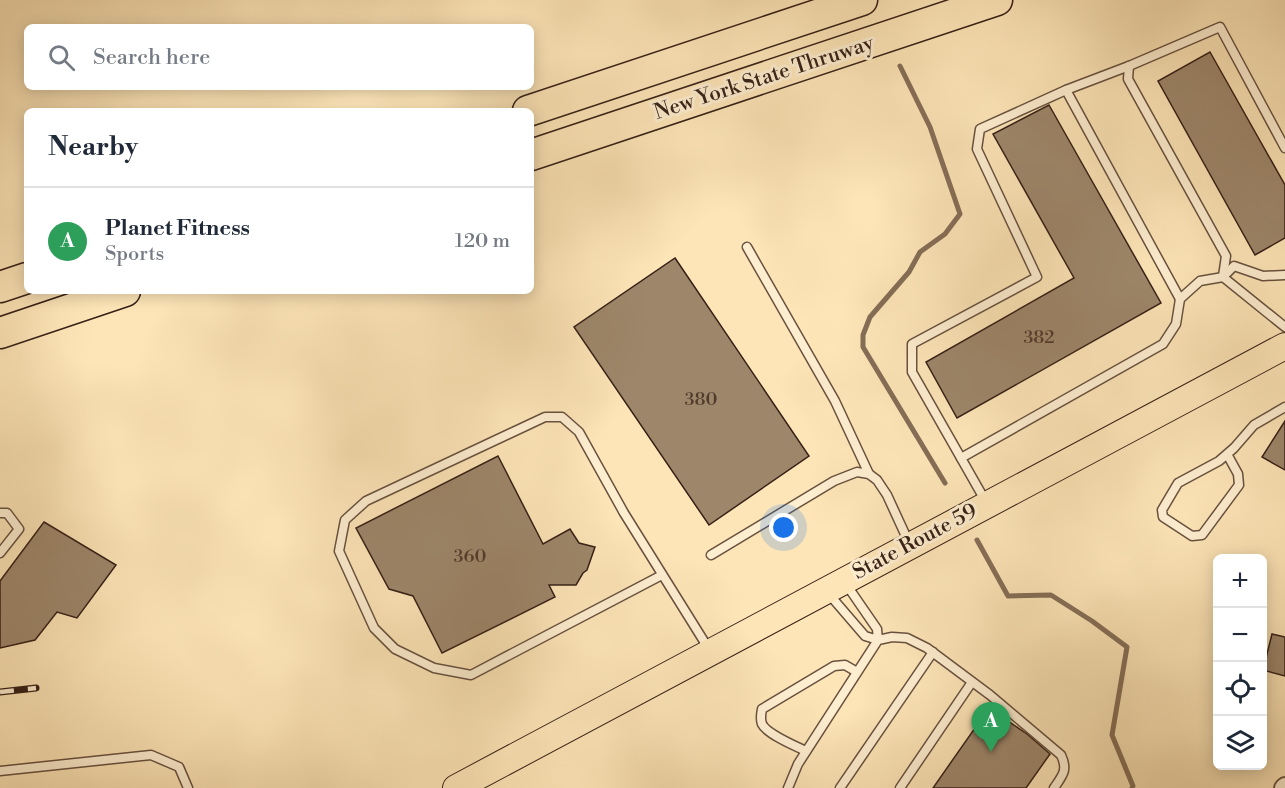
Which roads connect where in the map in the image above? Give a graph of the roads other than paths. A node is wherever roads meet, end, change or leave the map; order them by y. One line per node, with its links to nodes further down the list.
1 (862, 0): 5 (highway, New York State Thruway)
2 (997, 0): 7 (highway, New York State Thruway)
3 (1129, 66): 4 (lane); 6 (lane); 10 (lane)
4 (1066, 90): 14 (lane); 20 (lane)
5 (534, 109)
6 (1285, 148)
7 (534, 154)
8 (747, 247): 21 (lane)
9 (1285, 274): 10 (lane)
10 (1223, 277): 14 (lane); 15 (lane)
11 (24, 279): 12 (highway)
12 (0, 287)
13 (116, 294): 16 (highway)
14 (1180, 299): 20 (lane)
15 (1285, 327)
16 (0, 333)
17 (1285, 346): 22 (main road, State Route 59)
18 (1285, 406): 19 (lane)
19 (1227, 454): 19 (lane)
20 (962, 458): 22 (lane)
21 (869, 474): 24 (lane); 26 (lane)
22 (987, 504): 24 (main road, State Route 59)
23 (0, 513): 25 (lane)
24 (910, 545): 28 (main road, State Route 59)
25 (0, 553)
26 (711, 555)
27 (662, 575): 27 (lane); 30 (lane)
28 (834, 585): 29 (lane); 29 (lane); 30 (main road, State Route 59)
29 (878, 640): 31 (lane); 32 (lane)
30 (710, 652): 37 (main road, State Route 59)
31 (933, 652): 33 (lane); 39 (lane)
32 (857, 672): 34 (lane); 34 (lane)
33 (972, 682): 40 (lane); 41 (lane)
34 (806, 752): 38 (lane)
35 (0, 771): 36 (lane)
36 (188, 788)
37 (456, 788)
38 (788, 788)
39 (840, 788)
40 (900, 788)
41 (1053, 788)

